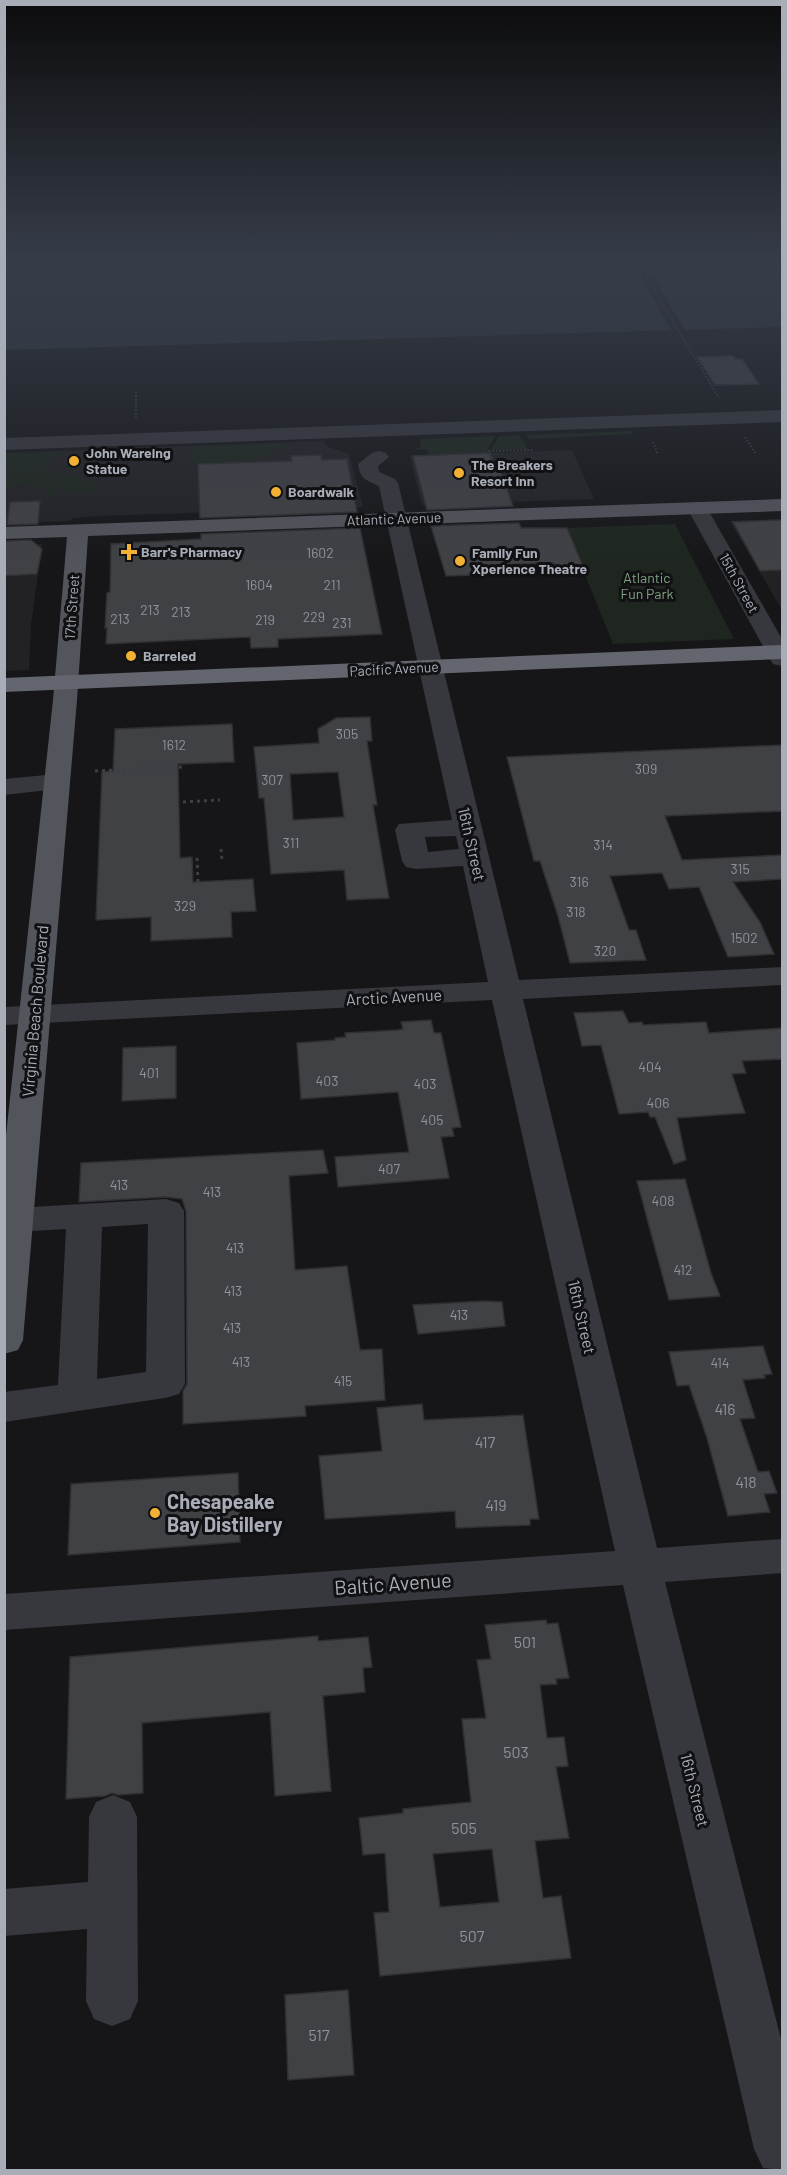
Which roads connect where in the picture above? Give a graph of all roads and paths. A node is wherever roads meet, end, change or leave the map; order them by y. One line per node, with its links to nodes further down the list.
1 (698, 362): 4 (path)
2 (136, 392): 5 (path)
3 (783, 416): 4 (street)
4 (731, 417): 6 (street)
5 (136, 423)
6 (376, 430): 7 (street); 12 (street, 16th Street)
7 (4, 444)
8 (534, 450): 9 (path)
9 (489, 451)
10 (783, 505): 11 (main road, Atlantic Avenue)
11 (697, 508): 12 (main road, Atlantic Avenue); 15 (street, 15th Street)
12 (396, 519): 13 (main road, Atlantic Avenue); 16 (street, 16th Street)
13 (78, 531): 14 (main road, Atlantic Avenue); 17 (main road, 17th Street)
14 (4, 533)
15 (781, 654): 16 (highway, Pacific Avenue)
16 (431, 667): 17 (highway, Pacific Avenue); 25 (street, 16th Street)
17 (66, 683): 18 (highway, Pacific Avenue); 21 (main road, Virginia Beach Boulevard)
18 (4, 685)
19 (182, 767): 20 (path)
20 (95, 771)
21 (57, 782): 22 (street); 33 (main road, Virginia Beach Boulevard)
22 (4, 787)
23 (220, 800): 24 (path)
24 (183, 802)
25 (468, 827): 27 (street, 16th Street); 27 (street)
26 (221, 849): 29 (path)
27 (475, 856): 32 (street, 16th Street)
28 (197, 858): 30 (path)
29 (222, 860)
30 (198, 882)
31 (783, 976): 32 (street, Arctic Avenue)
32 (506, 991): 33 (street, Arctic Avenue); 40 (street, 16th Street)
33 (19, 1015): 35 (main road, Virginia Beach Boulevard)
34 (84, 1216): 35 (street); 37 (street); 37 (street)
35 (11, 1217): 36 (main road, Virginia Beach Boulevard)
36 (5, 1338)
37 (77, 1397): 38 (street)
38 (4, 1407)
39 (783, 1556): 40 (street, Baltic Avenue)
40 (640, 1567): 41 (street, Baltic Avenue); 46 (street, 16th Street)
41 (4, 1612)
42 (113, 1817): 43 (street)
43 (112, 1903): 44 (street); 45 (street)
44 (4, 1913)
45 (112, 2001)
46 (783, 2149)

